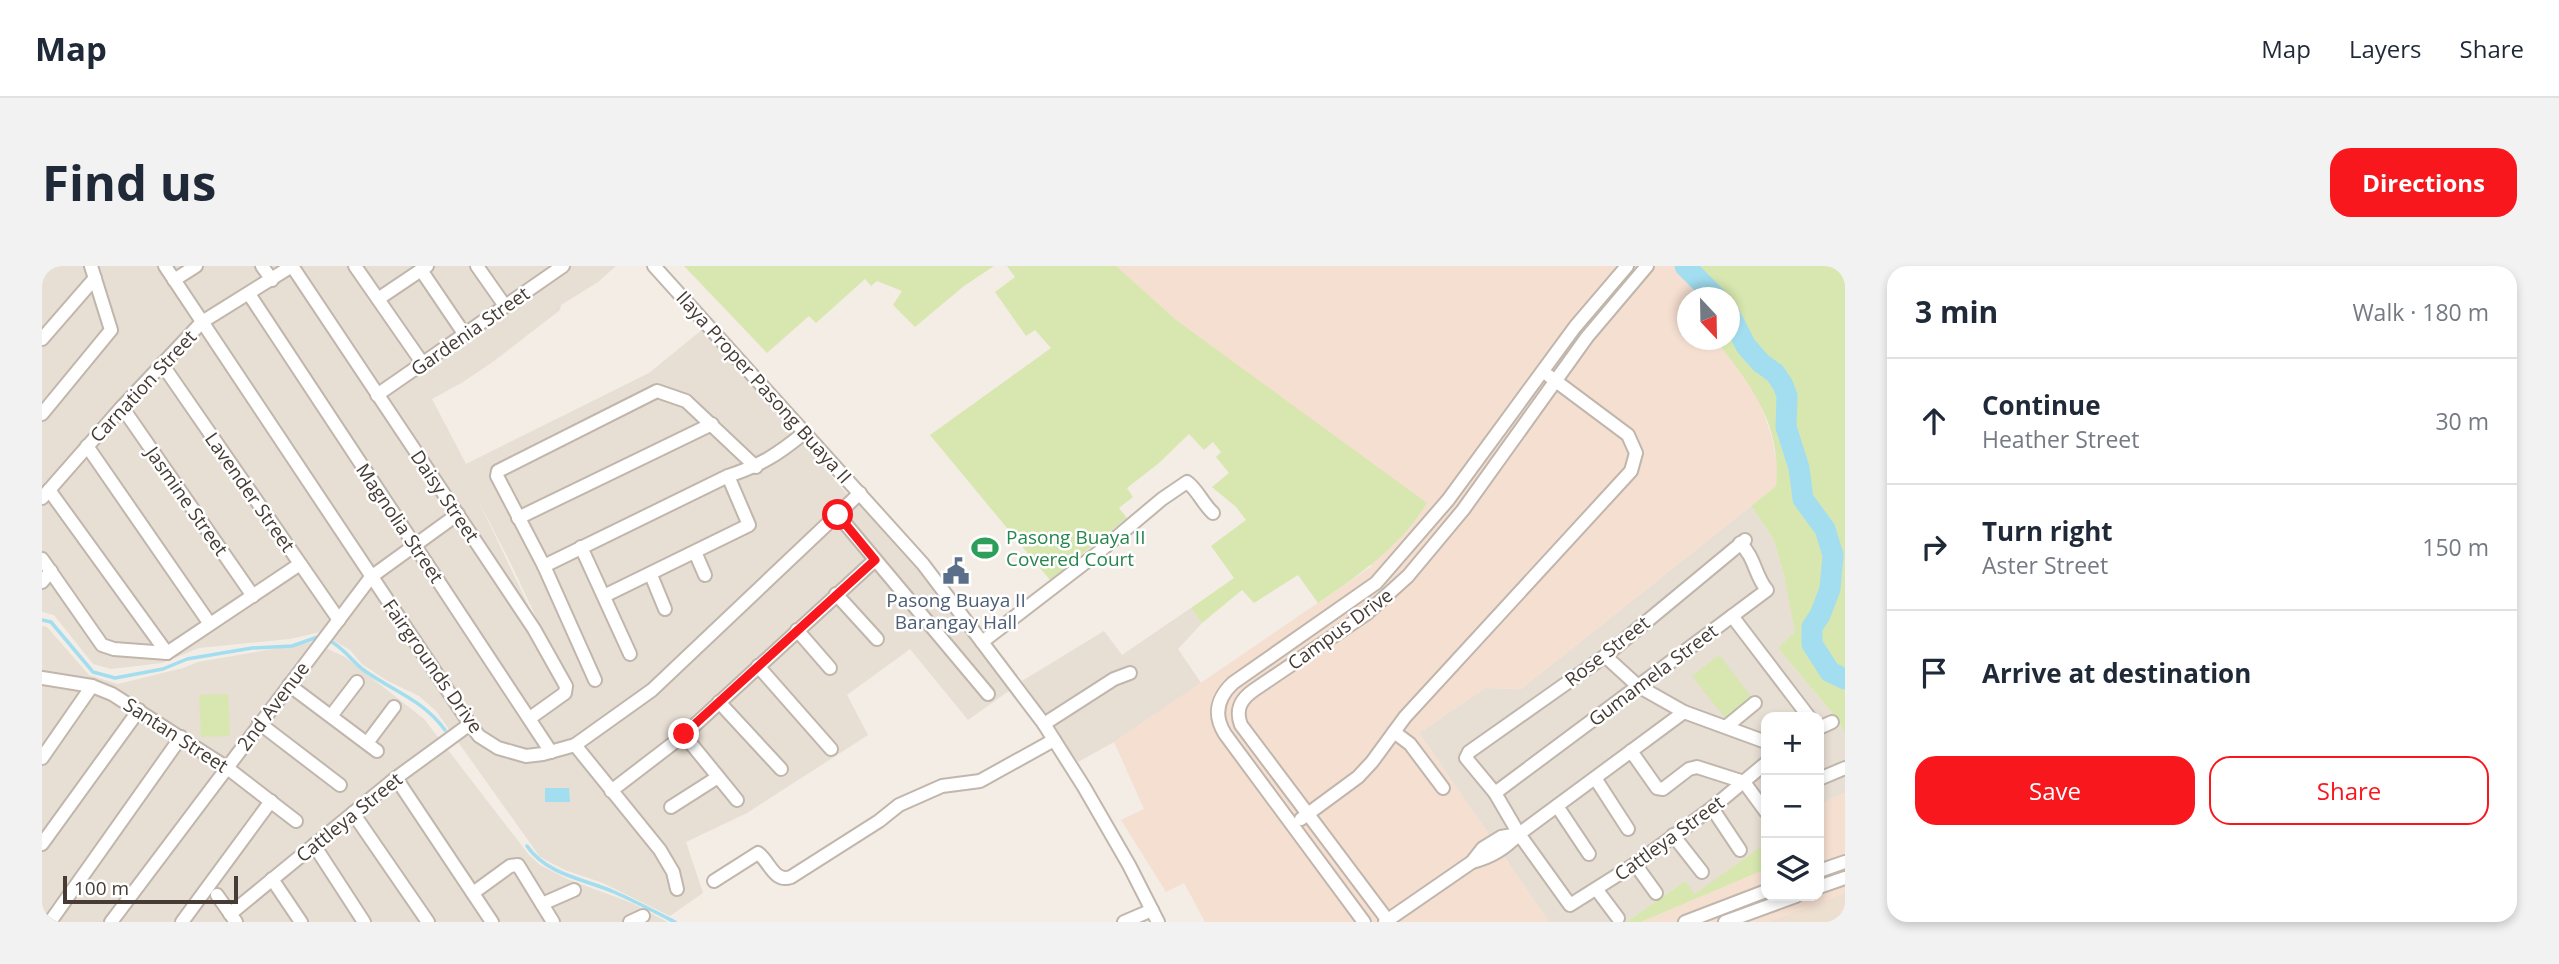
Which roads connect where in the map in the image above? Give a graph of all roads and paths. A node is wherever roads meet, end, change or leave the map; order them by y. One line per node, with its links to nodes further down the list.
1 (165, 266): 14 (street, Fairgrounds Drive)
2 (196, 266): 14 (street)
3 (262, 266): 15 (street)
4 (292, 266): 15 (street, Carnation Street); 26 (street, Daisy Street)
5 (355, 266): 17 (street)
6 (477, 266): 18 (street)
7 (563, 266): 13 (street, Gardenia Street)
8 (654, 266): 30 (street, Ilaya Proper Pasong Buaya II)
9 (1627, 266): 24 (street, Campus Drive)
10 (1647, 266): 25 (street, Campus Drive)
11 (424, 268): 17 (street); 20 (street)
12 (93, 272): 21 (street); 28 (street)
13 (543, 272): 18 (street, Gardenia Street)
14 (174, 280): 19 (street, Fairgrounds Drive)
15 (272, 280): 16 (street, Carnation Street)
16 (249, 294): 19 (street, Carnation Street); 41 (street, Magnolia Street)
17 (378, 299): 23 (street)
18 (505, 306): 20 (street, Gardenia Street)
19 (202, 323): 22 (street, Carnation Street); 51 (street, Fairgrounds Drive)
20 (465, 335): 23 (street, Gardenia Street)
21 (42, 339)
22 (162, 364): 27 (street, Carnation Street); 46 (street, Lavender Street)
23 (423, 364): 26 (street, Gardenia Street)
24 (1543, 371): 25 (street); 122 (street, Campus Drive)
25 (1555, 380): 90 (street); 120 (street, Campus Drive)
26 (377, 396): 37 (street, Daisy Street)
27 (122, 407): 31 (street, Carnation Street); 54 (street, Jasmine Street)
28 (42, 414)
29 (712, 424): 32 (street); 39 (street); 39 (street)
30 (804, 433): 32 (street); 35 (street, Ilaya Proper Pasong Buaya II)
31 (87, 446): 34 (street, Carnation Street); 59 (street)
32 (756, 467): 33 (street)
33 (728, 476): 42 (street); 43 (street)
34 (46, 494): 63 (street)
35 (860, 494): 38 (street, Fairgrounds Drive); 62 (street, Ilaya Proper Pasong Buaya II)
36 (1213, 513): 62 (street)
37 (458, 514): 41 (street, 2nd Avenue); 83 (street, Daisy Street)
38 (838, 515): 45 (street); 95 (street, Fairgrounds Drive)
39 (518, 519): 47 (street)
40 (1742, 541): 57 (street, Gumamela Street); 65 (street, Rose Street)
41 (414, 544): 51 (street, 2nd Avenue); 83 (street, Magnolia Street)
42 (581, 547): 47 (street); 55 (street)
43 (695, 552): 49 (street); 50 (street)
44 (42, 559): 48 (street)
45 (875, 560): 53 (street); 75 (street)
46 (300, 564): 54 (street); 58 (street, Lavender Street)
47 (544, 566): 70 (street)
48 (51, 571): 52 (street); 63 (street)
49 (651, 575): 55 (street); 56 (street)
50 (705, 575)
51 (371, 577): 58 (street, 2nd Avenue); 86 (street, Fairgrounds Drive)
52 (42, 582)
53 (836, 594): 60 (street); 61 (street)
54 (253, 596): 59 (street)
55 (604, 596): 64 (street)
56 (666, 609)
57 (1732, 616): 73 (street, Gumamela Street); 81 (street)
58 (339, 620): 72 (street, 2nd Avenue)
59 (210, 624): 63 (street)
60 (797, 629): 66 (street); 67 (street)
61 (877, 639)
62 (982, 642): 87 (street, Ilaya Proper Pasong Buaya II)
63 (167, 653)
64 (630, 654)
65 (1605, 656): 73 (street); 112 (street, Rose Street)
66 (758, 666): 76 (street); 96 (street)
67 (830, 668)
68 (1130, 673): 87 (street)
69 (42, 678): 74 (street, Santan Street)
70 (595, 680)
71 (357, 682): 82 (street)
72 (289, 685): 82 (street); 85 (street, 2nd Avenue)
73 (1638, 686): 80 (street); 112 (street, Gumamela Street)
74 (92, 687): 79 (street, Santan Street); 99 (street)
75 (988, 694)
76 (719, 702): 91 (street); 103 (street)
77 (1755, 704): 88 (street)
78 (394, 707): 82 (street)
79 (139, 710): 92 (street, Santan Street); 126 (street)
80 (1684, 712): 88 (street); 97 (street)
81 (1805, 712)
82 (331, 716)
83 (530, 718): 98 (street, Magnolia Street)
84 (1832, 722): 89 (street)
85 (259, 723): 100 (street, 2nd Avenue); 109 (street)
86 (470, 724): 98 (street, Fairgrounds Drive); 106 (street, Cattleya Street)
87 (1044, 724): 94 (street, Ilaya Proper Pasong Buaya II)
88 (1727, 726): 93 (street)
89 (1824, 726)
90 (1394, 732): 110 (street); 120 (street)
91 (684, 734): 104 (street); 111 (street)
92 (181, 737): 100 (street, Santan Street); 152 (street)
93 (1761, 739)
94 (1054, 740): 136 (street); 148 (street, Ilaya Proper Pasong Buaya II)
95 (575, 745): 98 (street, Fairgrounds Drive); 111 (street)
96 (831, 749)
97 (1631, 751): 107 (street); 108 (street)
98 (551, 752)
99 (42, 758)
100 (226, 767): 114 (street, Santan Street); 153 (street, 2nd Avenue)
101 (1761, 767): 108 (street, Cattleya Street)
102 (1845, 768): 105 (street)
103 (780, 769)
104 (718, 777): 113 (street); 117 (street)
105 (1824, 777)
106 (396, 778): 119 (street, Cattleya Street); 141 (street)
107 (1595, 778): 116 (street); 123 (street)
108 (1744, 782): 115 (street); 118 (street, Cattleya Street)
109 (340, 785)
110 (1443, 788)
111 (611, 791): 138 (street)
112 (1495, 793): 124 (street)
113 (737, 800)
114 (271, 801): 121 (street, Santan Street); 154 (street)
115 (1761, 805)
116 (1557, 806): 124 (street); 129 (street)
117 (671, 807)
118 (1712, 808): 125 (street, Cattleya Street); 128 (street)
119 (353, 813): 127 (street, Cattleya Street); 157 (street)
120 (1307, 814): 122 (street); 151 (street, Campus Drive)
121 (296, 821)
122 (1292, 825): 162 (street, Campus Drive)
123 (1628, 829)
124 (1519, 834): 140 (street, Cattleya Street); 151 (street)
125 (1674, 835): 131 (street, Cattleya Street); 133 (street)
126 (42, 844)
127 (314, 845): 135 (street, Cattleya Street); 156 (street)
128 (1740, 850)
129 (1589, 854)
130 (1845, 862): 132 (street)
131 (1635, 864): 140 (street, Cattleya Street); 142 (street)
132 (1824, 870)
133 (1702, 872)
134 (1845, 878): 137 (street)
135 (272, 879): 149 (street, Cattleya Street); 155 (street)
136 (714, 881)
137 (1824, 885)
138 (677, 889)
139 (574, 890): 146 (street)
140 (1597, 890): 150 (street)
141 (473, 893): 146 (street); 158 (street)
142 (1656, 893)
143 (1761, 893): 163 (street)
144 (217, 895): 149 (street)
145 (1782, 901): 164 (street)
146 (542, 904): 159 (street)
147 (643, 916): 160 (street)
148 (1155, 916): 161 (street)
149 (233, 918)
150 (1618, 918)
151 (1387, 921)
152 (50, 922)
153 (111, 922)
154 (183, 922)
155 (301, 922)
156 (364, 922)
157 (428, 922)
158 (492, 922)
159 (553, 922)
160 (630, 922)
161 (1124, 922)
162 (1364, 922)
163 (1685, 922)
164 (1725, 922)

